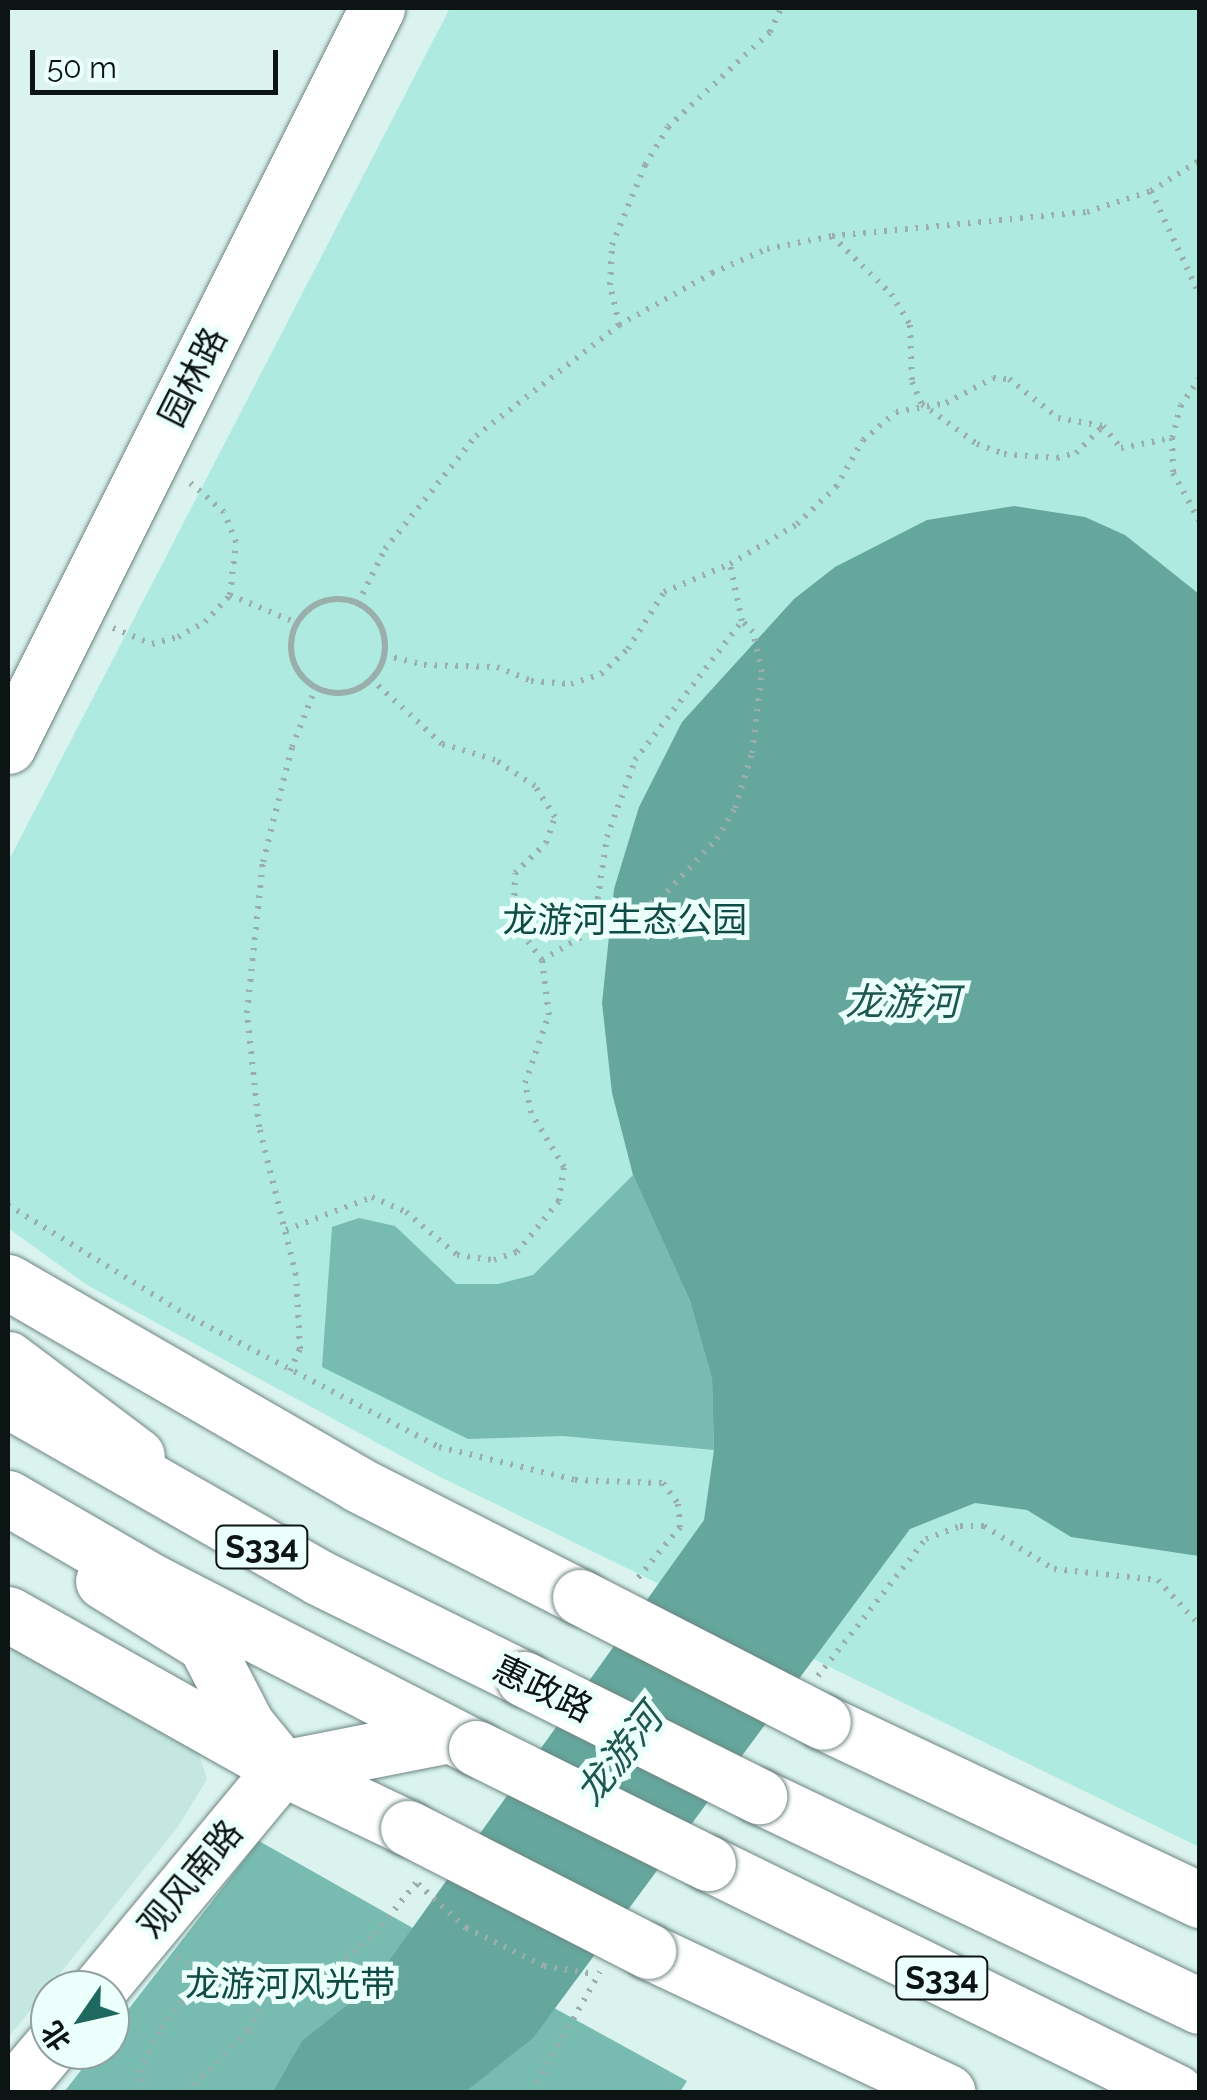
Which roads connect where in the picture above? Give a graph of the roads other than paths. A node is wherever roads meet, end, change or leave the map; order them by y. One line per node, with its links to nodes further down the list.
1 (338, 8): 3 (main road, 园林路)
2 (377, 8): 4 (main road, 园林路)
3 (8, 664)
4 (8, 746)
5 (8, 1282): 14 (main road, bridge)
6 (8, 1359): 10 (main road)
7 (8, 1400): 10 (main road, 惠政路 / S334)
8 (8, 1498): 12 (main road, S334)
9 (8, 1518): 13 (main road)
10 (216, 1521): 16 (main road, 惠政路 / S334, bridge)
11 (8, 1614): 13 (main road)
12 (462, 1741): 13 (main road); 20 (main road, S334, bridge)
13 (282, 1768): 15 (main road, 观风南路); 19 (main road, bridge)
14 (1200, 1900)
15 (115, 1970)
16 (1200, 2006)
17 (31, 2070): 18 (main road)
18 (12, 2092)
19 (947, 2092)
20 (1176, 2092)

